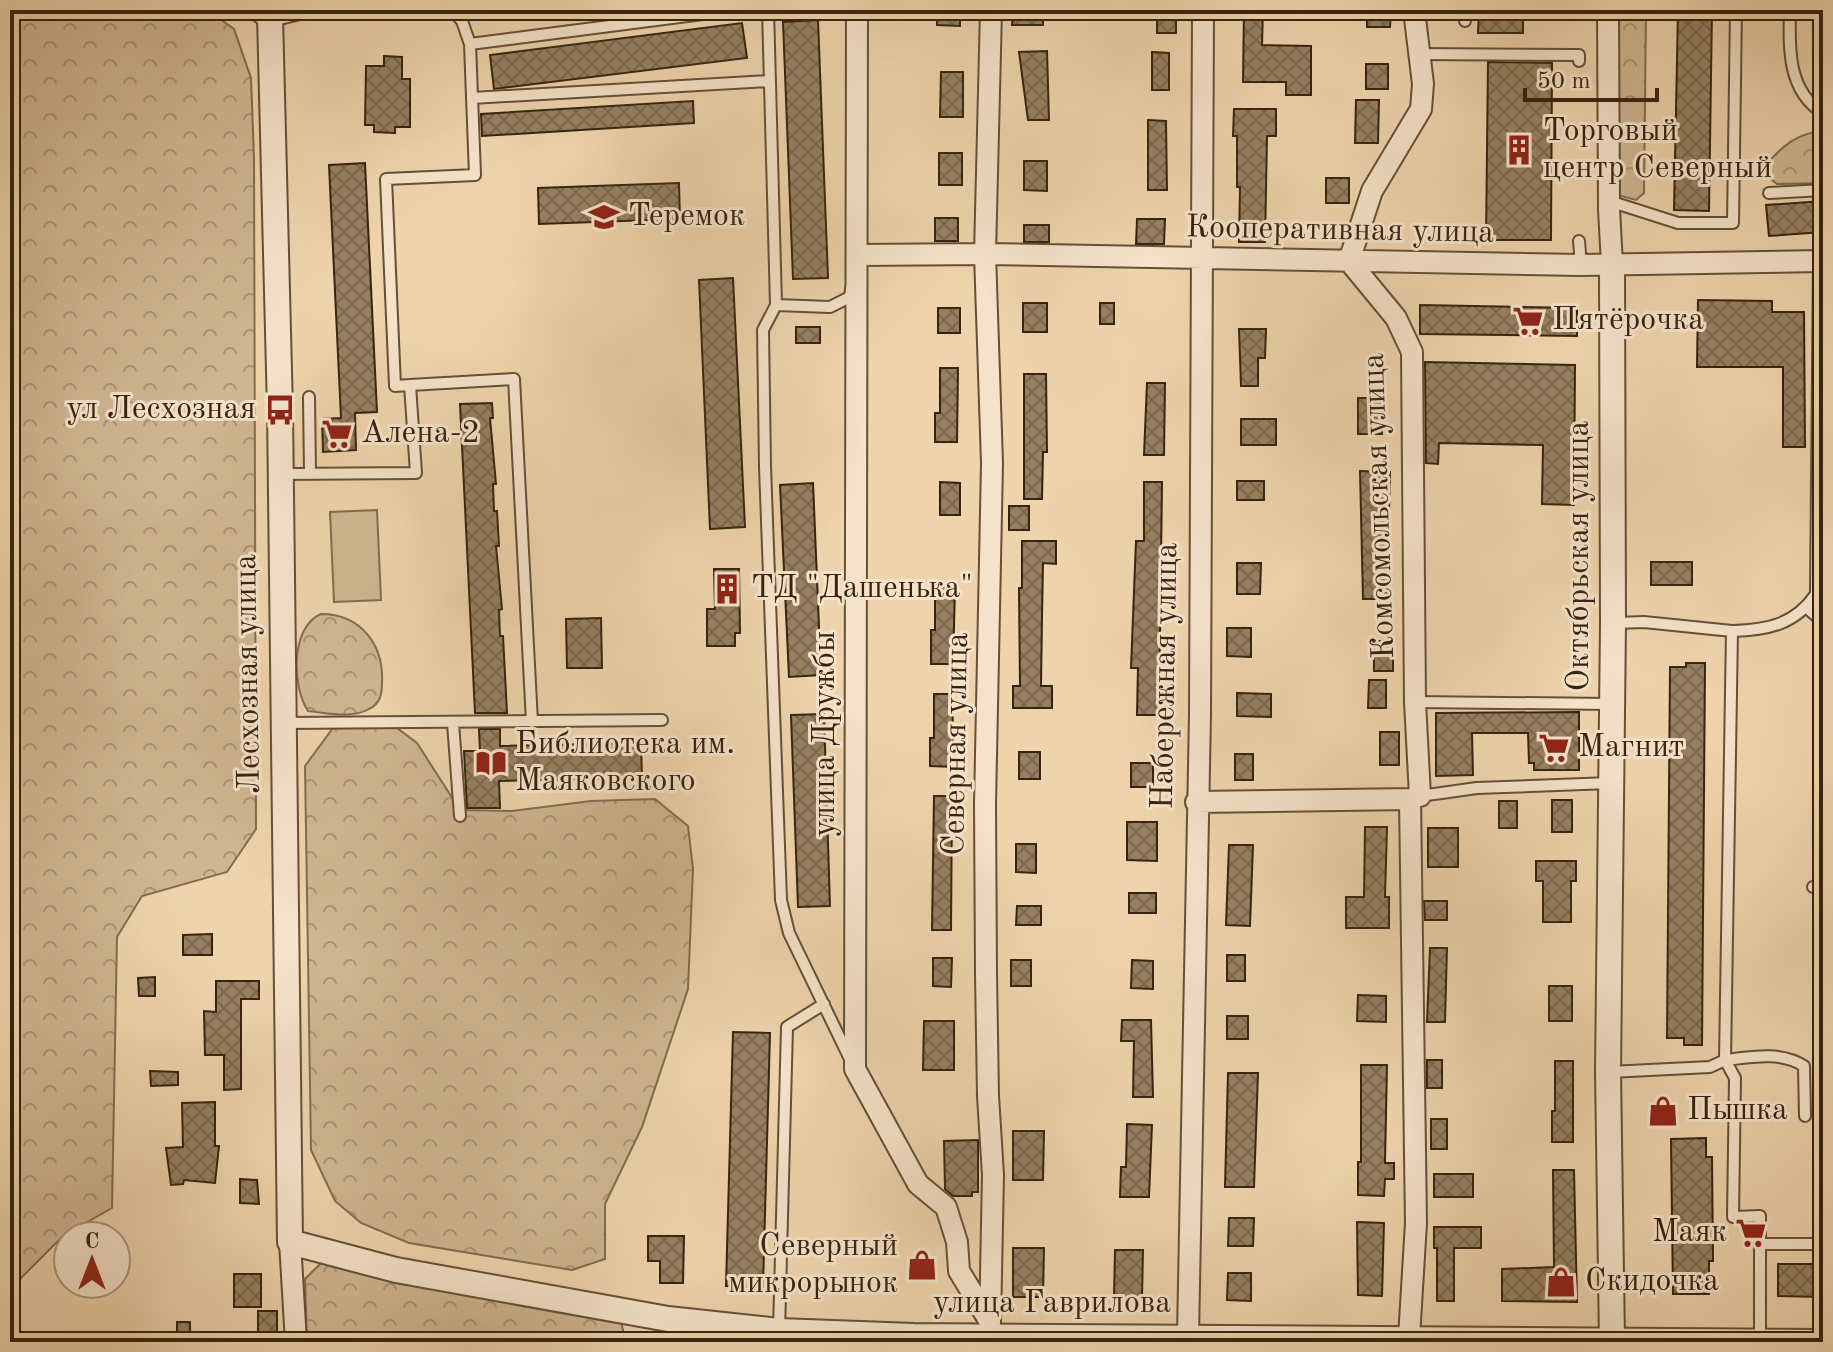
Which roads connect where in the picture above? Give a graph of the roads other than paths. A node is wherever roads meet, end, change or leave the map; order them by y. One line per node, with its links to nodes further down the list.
1 (295, 10): 12 (street)
2 (452, 10): 13 (lane)
3 (734, 10): 13 (lane)
4 (768, 10): 16 (lane)
5 (857, 10): 24 (street, улица Дружбы)
6 (991, 10): 23 (street, Северная улица)
7 (1203, 10): 25 (street, Набережная улица)
8 (1414, 10): 14 (street)
9 (1608, 10): 21 (street, Октябрьская улица)
10 (1736, 10): 21 (lane)
11 (1790, 10): 18 (lane)
12 (267, 12): 37 (street, Лесхозная улица)
13 (470, 44): 17 (lane)
14 (1418, 54): 15 (lane); 26 (street)
15 (1579, 61)
16 (770, 81): 17 (lane); 31 (lane)
17 (472, 98): 33 (lane)
18 (1823, 113)
19 (1823, 190): 20 (lane)
20 (1769, 193)
21 (1609, 201): 29 (street, Октябрьская улица)
22 (1579, 241): 28 (lane)
23 (985, 254): 24 (street, Кооперативная улица); 25 (street, Кооперативная улица); 62 (street, Северная улица)
24 (857, 255): 31 (lane); 54 (street, улица Дружбы)
25 (1202, 259): 26 (street, Кооперативная улица); 50 (street, Набережная улица)
26 (1349, 261): 28 (street, Кооперативная улица); 42 (street, Комсомольская улица)
27 (1821, 261): 29 (street, Кооперативная улица); 30 (lane)
28 (1581, 265): 29 (street, Кооперативная улица)
29 (1612, 265): 40 (street, Октябрьская улица)
30 (1821, 302): 32 (lane)
31 (776, 305): 52 (lane)
32 (1821, 368): 35 (lane)
33 (410, 385): 36 (lane); 45 (lane)
34 (309, 397): 36 (lane)
35 (1821, 427): 38 (lane)
36 (310, 473): 37 (lane)
37 (279, 474): 46 (street, Лесхозная улица)
38 (1807, 608): 39 (lane); 41 (lane)
39 (1823, 622)
40 (1613, 623): 41 (lane); 43 (street, Октябрьская улица)
41 (1732, 631): 53 (lane)
42 (1415, 702): 43 (lane); 49 (street, Комсомольская улица)
43 (1611, 704): 48 (street, Октябрьская улица)
44 (662, 720): 45 (lane)
45 (532, 722): 47 (lane)
46 (282, 723): 47 (lane); 57 (street, Лесхозная улица)
47 (453, 723): 51 (lane)
48 (1610, 783): 49 (lane); 55 (street, Октябрьская улица)
49 (1415, 797): 50 (street); 64 (street, Комсомольская улица)
50 (1196, 802): 66 (street, Набережная улица)
51 (460, 816)
52 (824, 1004): 54 (lane); 60 (lane)
53 (1725, 1060): 55 (lane); 56 (lane); 58 (lane)
54 (855, 1069): 62 (street, улица Дружбы)
55 (1608, 1072): 67 (street, Октябрьская улица)
56 (1805, 1116)
57 (290, 1242): 61 (street, улица Гаврилова); 70 (street, Лесхозная улица)
58 (1760, 1244): 59 (lane); 69 (lane)
59 (1823, 1244)
60 (779, 1331): 61 (street, улица Гаврилова); 63 (street, улица Гаврилова)
61 (707, 1333)
62 (996, 1334): 65 (street, улица Гаврилова); 66 (street, улица Гаврилова)
63 (804, 1337): 65 (street, улица Гаврилова)
64 (1409, 1338): 66 (street, улица Гаврилова); 67 (street, улица Гаврилова)
65 (915, 1339)
66 (1188, 1339)
67 (1612, 1340): 68 (street, улица Гаврилова)
68 (1719, 1341): 69 (street, улица Гаврилова)
69 (1760, 1341): 71 (street, улица Гаврилова)
70 (296, 1342)
71 (1823, 1342)

